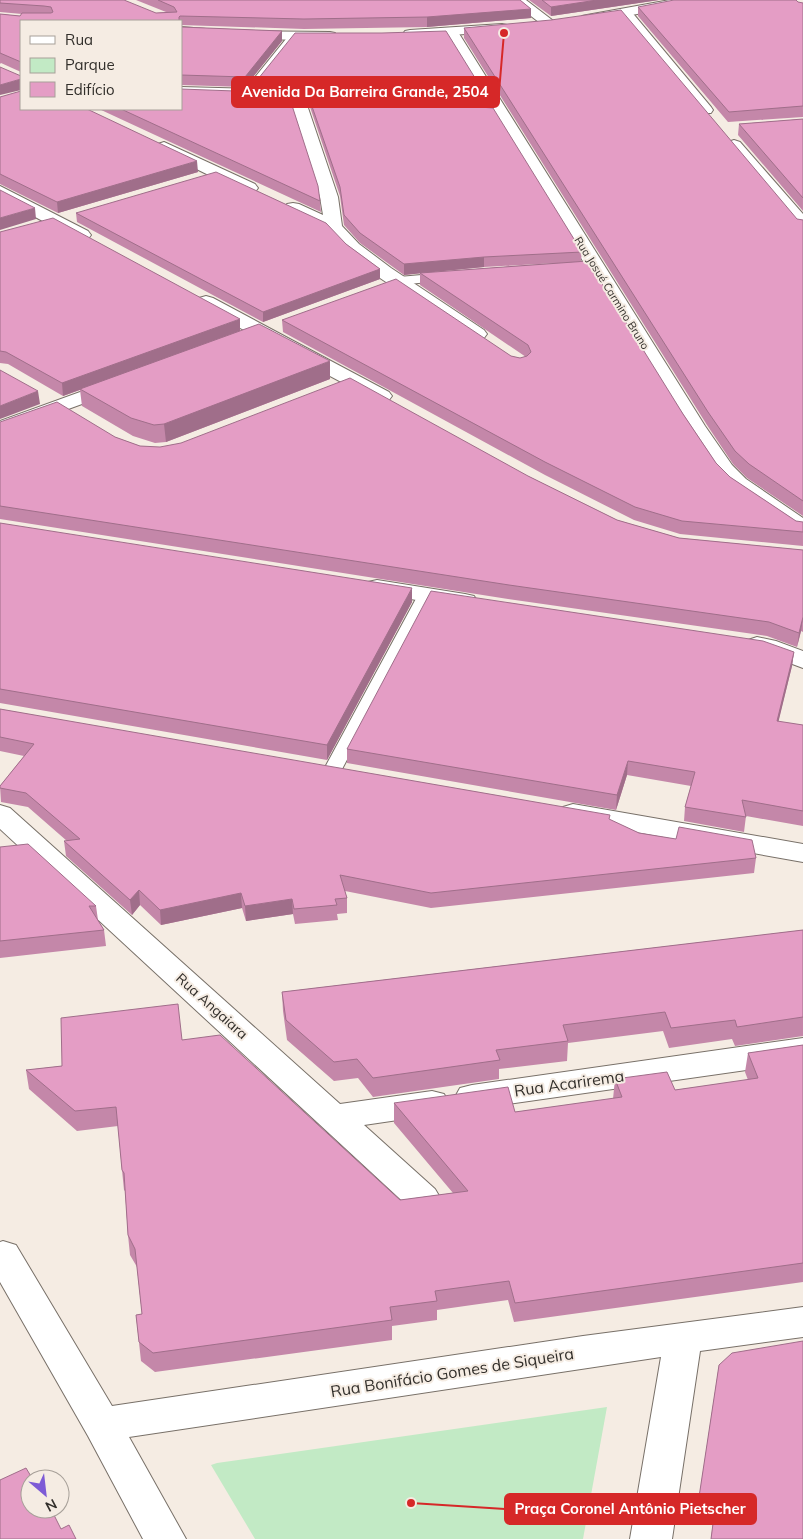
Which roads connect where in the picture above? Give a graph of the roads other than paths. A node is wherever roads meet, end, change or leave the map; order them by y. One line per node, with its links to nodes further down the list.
1 (517, 0): 4 (street)
2 (693, 0): 3 (street)
3 (625, 13): 4 (street); 16 (street)
4 (559, 22): 5 (street)
5 (530, 25)
6 (513, 27): 8 (street)
7 (182, 31): 10 (street)
8 (451, 32): 9 (street); 43 (street, Rua Josué Carmino Bruno)
9 (397, 34)
10 (293, 36): 11 (street); 13 (lane)
11 (343, 36)
12 (182, 92): 13 (street)
13 (247, 93): 14 (street)
14 (297, 97): 15 (street); 25 (street)
15 (366, 102)
16 (715, 122)
17 (727, 136): 24 (street)
18 (146, 139): 19 (street)
19 (218, 173): 20 (street); 22 (street)
20 (189, 181)
21 (0, 191): 26 (street)
22 (262, 194)
23 (280, 202): 25 (street)
24 (803, 225)
25 (333, 227): 28 (street)
26 (99, 244)
27 (458, 276): 28 (lane)
28 (399, 281): 29 (street); 34 (street)
29 (375, 290)
30 (185, 291): 32 (street)
31 (288, 322): 32 (street)
32 (261, 332): 33 (street); 36 (street)
33 (234, 342)
34 (491, 344)
35 (133, 379): 40 (street)
36 (352, 380): 37 (street); 39 (street)
37 (326, 391)
38 (37, 393): 40 (street)
39 (395, 404)
40 (59, 406): 41 (street); 42 (street)
41 (84, 420)
42 (0, 428)
43 (803, 528)
44 (352, 583): 45 (street)
45 (426, 595): 46 (street); 50 (lane)
46 (490, 605)
47 (738, 642): 48 (street)
48 (803, 660)
49 (303, 766): 50 (street)
50 (332, 771): 51 (street)
51 (361, 776)
52 (546, 808): 54 (street)
53 (0, 814): 56 (street, Rua Angaiara)
54 (803, 853)
55 (803, 1050): 56 (street, Rua Acarirema)
56 (335, 1117): 57 (street, Rua Angaiara)
57 (423, 1199)
58 (3, 1255): 61 (street)
59 (803, 1322): 60 (street, Rua Bonifácio Gomes de Siqueira)
60 (683, 1338): 61 (street, Rua Bonifácio Gomes de Siqueira); 63 (street)
61 (102, 1424): 62 (street)
62 (165, 1539)
63 (651, 1539)

